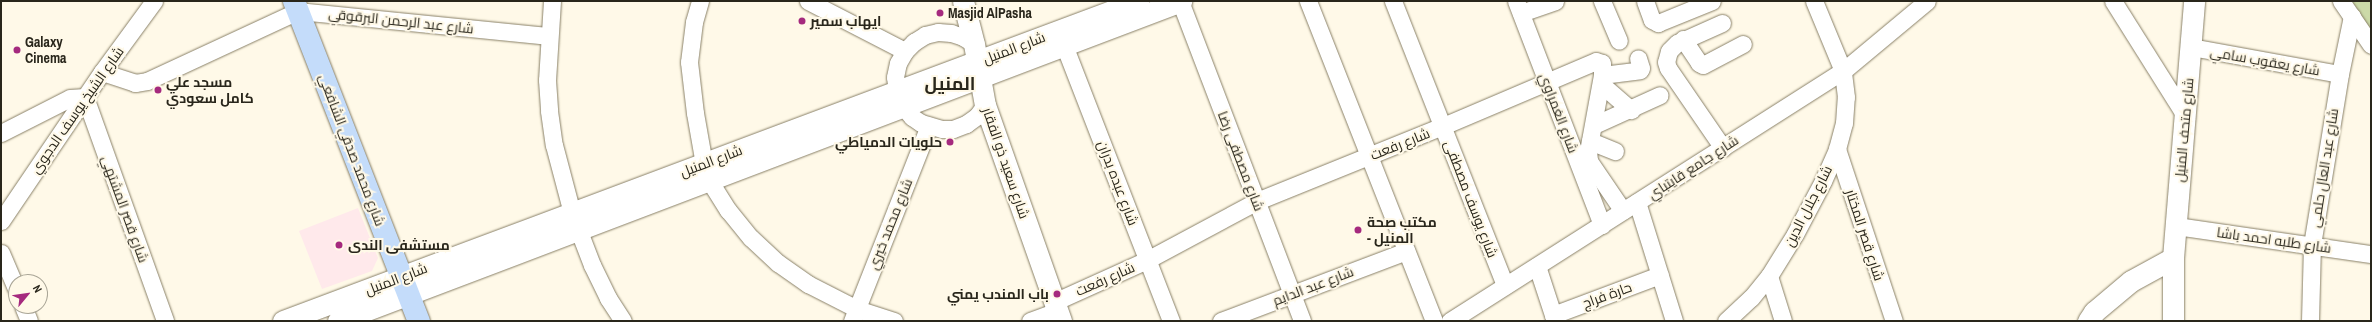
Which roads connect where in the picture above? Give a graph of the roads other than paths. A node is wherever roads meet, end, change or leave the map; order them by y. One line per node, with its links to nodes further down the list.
1 (154, 1): 34 (street, شارع الشيخ يوسف الدجوي)
2 (552, 1): 23 (street)
3 (700, 1): 52 (street)
4 (808, 1): 30 (street)
5 (963, 1): 32 (street, شارع سعيد ذو الفقار)
6 (1138, 1): 32 (street, شارع المنيل)
7 (1180, 1): 27 (street, شارع المنيل); 53 (street, شارع مصطفى رضا)
8 (1308, 1): 51 (street)
9 (1393, 1): 45 (street, شارع يوسف مصطفى)
10 (1555, 1): 20 (street)
11 (1602, 1): 25 (street)
12 (1645, 1): 13 (street)
13 (1712, 1)
14 (1814, 1): 33 (street, شارع جلال الدين)
15 (1927, 1): 33 (street, شارع جامع قايتباي)
16 (2113, 1): 43 (street)
17 (2194, 1): 29 (street, شارع متحف المنيل)
18 (2341, 1): 21 (street)
19 (299, 4): 23 (street, شارع عبد الرحمن البرقوقي); 34 (street); 69 (main road, شارع محمد صدقي الشافعي)
20 (1519, 7): 37 (street, شارع الغمراوي)
21 (2352, 16): 28 (street); 35 (street, شارع عبد العال حلمي)
22 (1722, 23): 24 (street)
23 (549, 36): 56 (street)
24 (1684, 39): 26 (street); 48 (street)
25 (1619, 42)
26 (1743, 44)
27 (1064, 45): 32 (street, شارع المنيل); 64 (street, شارع عبده بدران)
28 (2371, 45)
29 (2191, 47): 35 (street, شارع يعقوب سامي); 43 (street, شارع متحف المنيل)
30 (905, 51): 32 (street); 40 (street)
31 (1638, 58): 36 (street)
32 (977, 61): 40 (street, شارع المنيل); 41 (street, شارع سعيد ذو الفقار)
33 (1843, 71): 48 (street, شارع جامع قايتباي); 49 (street, شارع جلال الدين)
34 (102, 72): 39 (street, شارع الشيخ يوسف الدجوي)
35 (2340, 74): 59 (street, شارع عبد العال حلمي)
36 (1602, 80): 37 (street, شارع رفعت); 42 (street); 47 (street)
37 (1547, 81): 45 (street, شارع رفعت); 57 (street, شارع الغمراوي)
38 (1660, 95): 42 (street)
39 (85, 97): 46 (street); 55 (street, شارع الشيخ يوسف الدجوي); 77 (street, شارع قصر المشتهي)
40 (900, 98): 44 (street); 52 (street, شارع المنيل)
41 (985, 105): 44 (street); 72 (street, شارع سعيد ذو الفقار)
42 (1631, 110): 47 (street)
43 (2186, 117): 58 (street, شارع متحف المنيل)
44 (929, 126): 73 (street, شارع محمد خيري)
45 (1443, 126): 51 (street, شارع رفعت); 70 (street, شارع يوسف مصطفى)
46 (1, 133)
47 (1592, 133): 50 (street); 54 (street)
48 (1723, 148): 54 (street, شارع جامع قايتباي)
49 (1836, 149): 68 (street, شارع جلال الدين); 92 (street, شارع قصر المختار)
50 (1615, 151)
51 (1368, 157): 53 (street, شارع رفعت); 60 (street)
52 (706, 172): 56 (street, شارع المنيل); 73 (street)
53 (1257, 201): 64 (street, شارع رفعت); 71 (street, شارع مصطفى رضا)
54 (1630, 207): 57 (street, شارع جامع قايتباي); 67 (street)
55 (1, 221)
56 (576, 221): 69 (street, شارع المنيل); 81 (street)
57 (1602, 225): 65 (street, شارع جامع قايتباي)
58 (2176, 226): 59 (street, شارع طلبه احمد باشا); 63 (street, شارع متحف المنيل)
59 (2312, 245): 62 (street, شارع طلبه احمد باشا); 93 (street, شارع عبد العال حلمي)
60 (1406, 251): 71 (street, شارع عبد الدايم); 87 (street)
61 (1, 253): 66 (street)
62 (2371, 254)
63 (2173, 258): 75 (street); 76 (street, شارع متحف المنيل)
64 (1148, 260): 72 (street, شارع رفعت); 84 (street, شارع عبده بدران)
65 (1537, 266): 70 (street, شارع جامع قايتباي); 74 (street)
66 (10, 274)
67 (1660, 275): 74 (street, حارة فراج); 89 (street)
68 (1769, 276): 90 (street, شارع جلال الدين); 91 (street)
69 (404, 285): 78 (street, شارع المنيل); 79 (street, شارع المنيل); 80 (main road, شارع محمد صدقي الشافعي)
70 (1505, 286): 88 (street, شارع جامع قايتباي)
71 (1292, 294): 85 (street, شارع عبد الدايم); 86 (street, شارع مصطفى رضا)
72 (1057, 311): 83 (street, شارع رفعت)
73 (854, 315): 82 (street)
74 (1554, 318)
75 (2094, 318)
76 (2173, 320)
77 (165, 321)
78 (283, 321)
79 (338, 321)
80 (418, 321)
81 (623, 321)
82 (894, 321)
83 (1030, 321)
84 (1171, 321)
85 (1221, 321)
86 (1302, 321)
87 (1434, 321)
88 (1450, 321)
89 (1674, 321)
90 (1726, 321)
91 (1783, 321)
92 (1894, 321)
93 (2310, 321)

